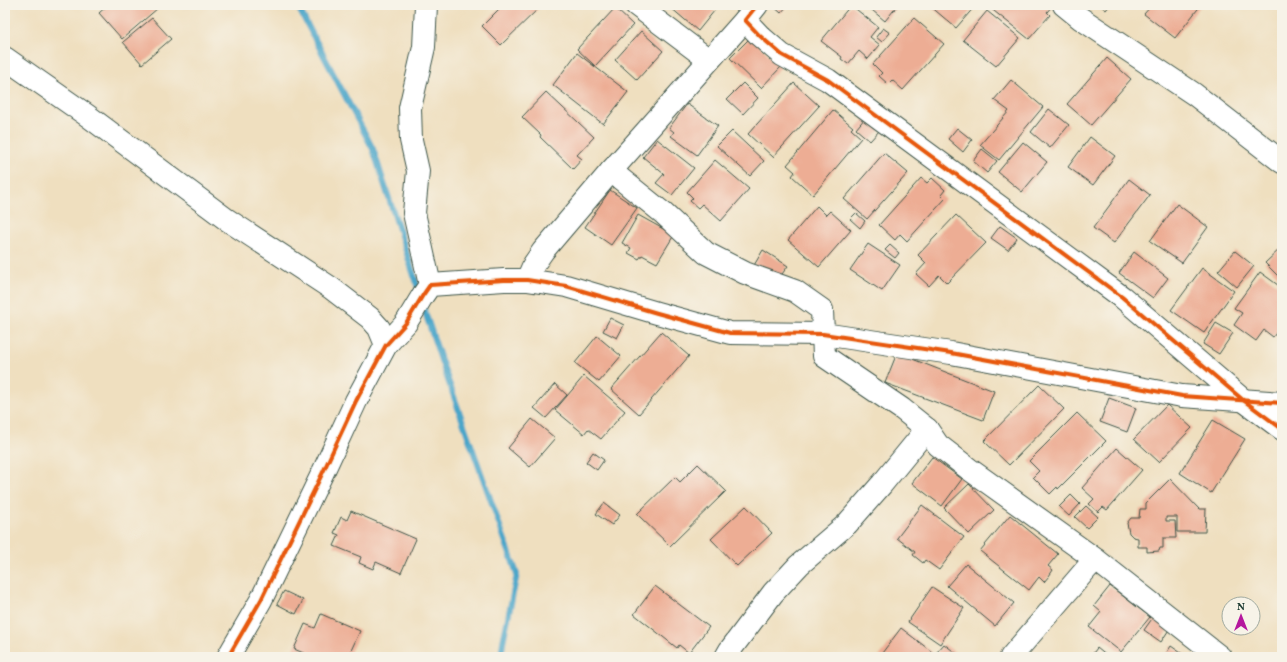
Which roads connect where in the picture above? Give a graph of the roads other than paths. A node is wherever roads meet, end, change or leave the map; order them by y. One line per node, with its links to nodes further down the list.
1 (426, 5): 10 (street)
2 (636, 5): 6 (street)
3 (1064, 5): 7 (street)
4 (751, 12): 6 (street); 13 (street)
5 (5, 58): 12 (street)
6 (709, 60): 8 (street)
7 (1282, 162)
8 (611, 171): 9 (street); 11 (street)
9 (527, 280): 10 (street); 11 (street)
10 (430, 285): 12 (street)
11 (823, 334): 13 (street); 16 (street)
12 (386, 345): 18 (street)
13 (1243, 400): 14 (street); 15 (street)
14 (1282, 403)
15 (1282, 428)
16 (927, 429): 17 (street); 19 (street)
17 (1095, 559): 20 (street); 21 (street)
18 (228, 657)
19 (726, 657)
20 (1011, 657)
21 (1220, 657)

